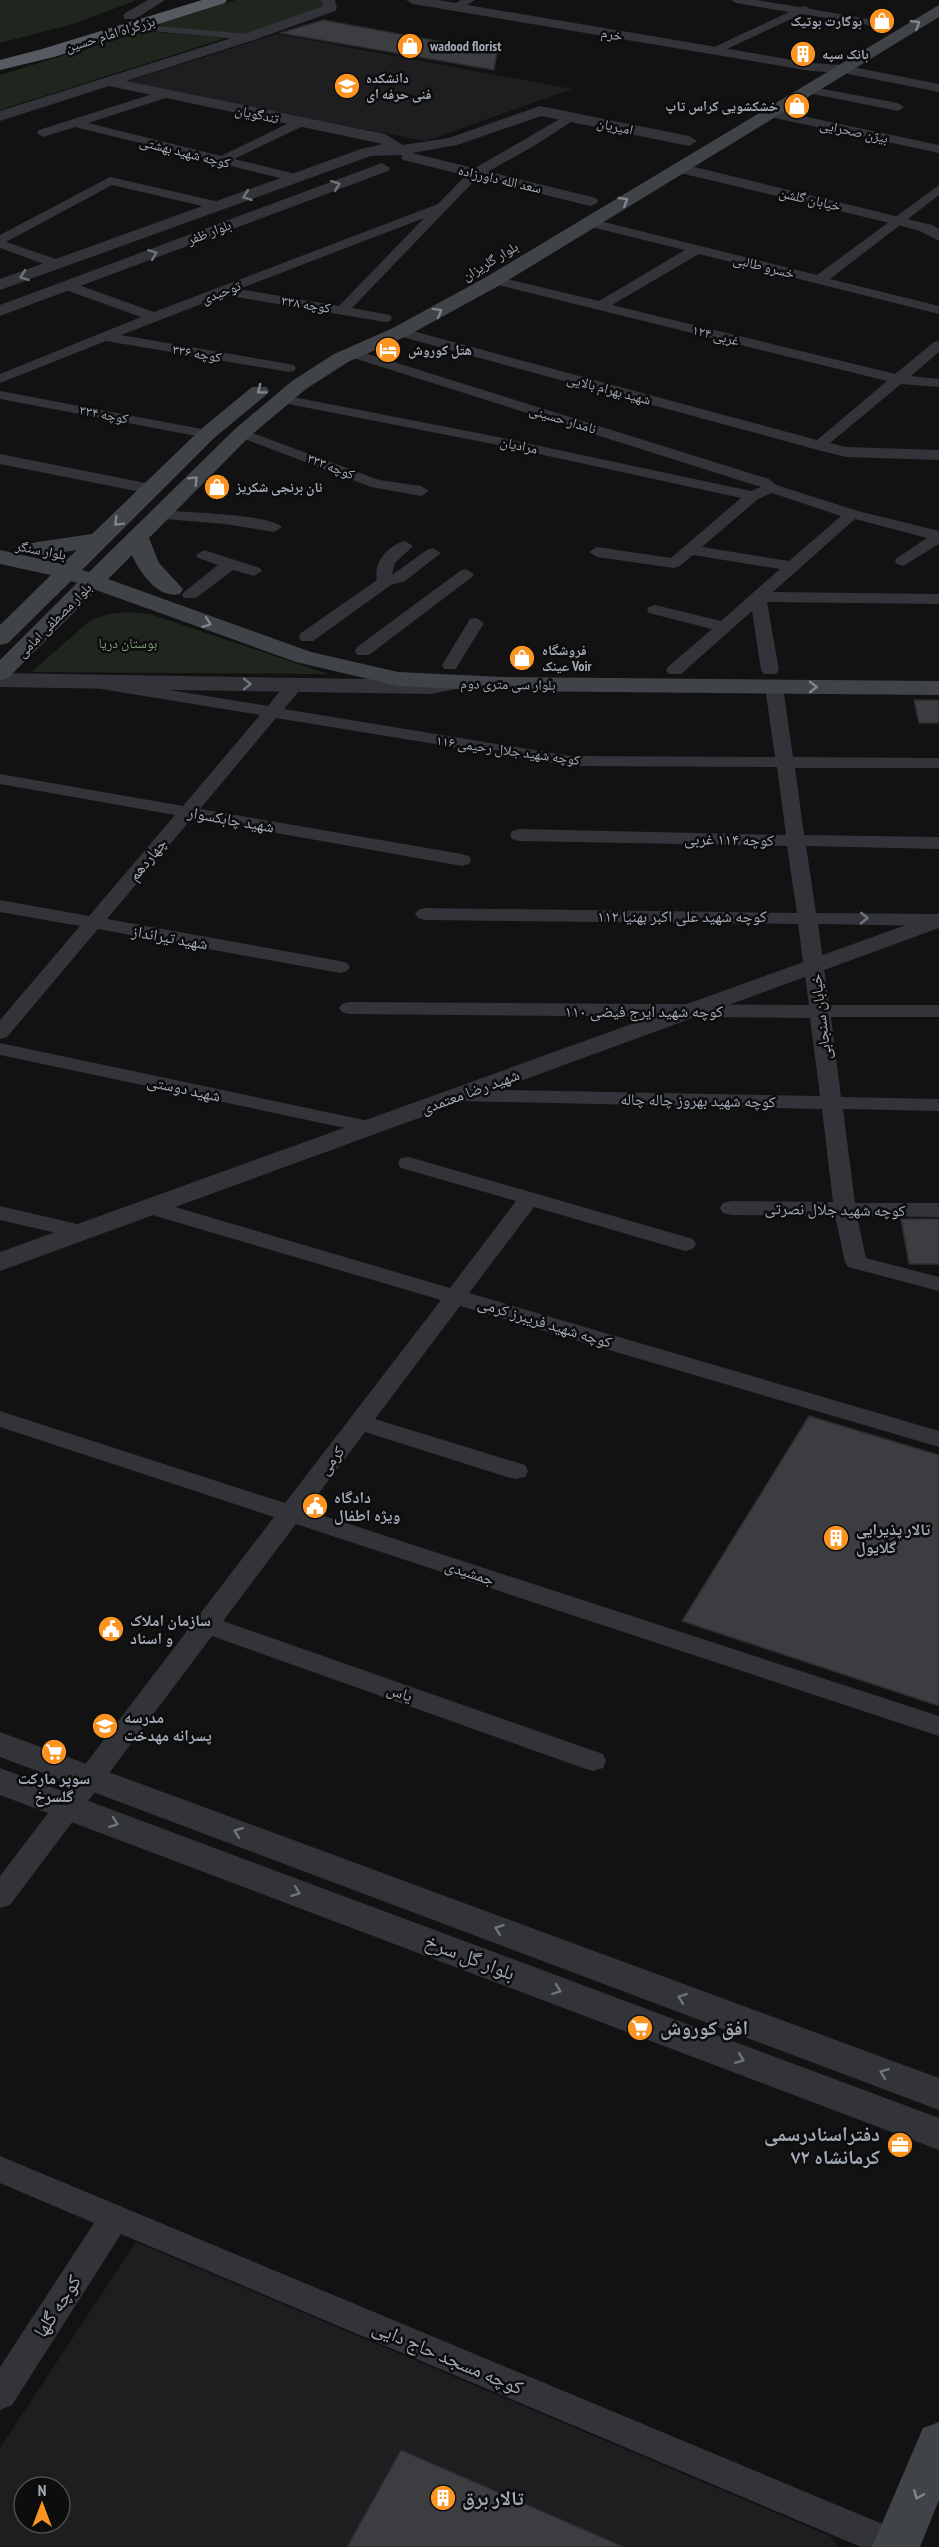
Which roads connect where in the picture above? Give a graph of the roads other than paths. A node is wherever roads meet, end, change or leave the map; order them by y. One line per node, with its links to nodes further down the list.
1 (158, 0): 13 (street)
2 (181, 0): 13 (highway, بزرگراه امام حسین)
3 (219, 0): 13 (highway, بزرگراه امام حسین)
4 (328, 0): 15 (street)
5 (413, 0): 10 (street, خرم)
6 (470, 0): 10 (street)
7 (736, 0): 11 (street)
8 (822, 0): 11 (street)
9 (927, 0): 14 (main road)
10 (456, 7): 16 (street, خرم)
11 (802, 10): 14 (street); 16 (street)
12 (939, 10): 20 (main road, بلوار گلریزان, one-way to 12)
13 (131, 21): 15 (street); 17 (highway, بزرگراه امام حسین); 18 (highway, بزرگراه امام حسین)
14 (886, 25): 19 (main road)
15 (249, 37): 21 (street)
16 (714, 51): 19 (street, خرم)
17 (0, 53)
18 (0, 65)
19 (811, 67): 20 (street, خرم); 33 (main road)
20 (843, 69): 22 (street, خرم); 23 (main road, بلوار گلریزان)
21 (109, 82): 24 (street, تندگویان); 28 (street)
22 (939, 88)
23 (807, 90): 25 (street); 27 (main road, بلوار گلریزان)
24 (165, 94): 30 (street); 31 (street, تندگویان)
25 (898, 107)
26 (540, 111): 29 (street, امیریان); 35 (street, بلوار ظفر)
27 (769, 113): 34 (street, بیژن صحرایی); 37 (main road, بلوار گلریزان)
28 (0, 116)
29 (570, 117): 33 (street, امیریان); 38 (street)
30 (75, 123): 32 (street); 36 (street, کوچه شهید بهشتی)
31 (299, 123): 35 (street, تندگویان); 36 (street)
32 (43, 134)
33 (689, 141): 41 (main road)
34 (939, 149)
35 (406, 154): 38 (street, سعد الله داورزاده); 39 (street, بلوار ظفر); 52 (street, بلوار ظفر, one-way to 35)
36 (219, 161): 39 (street, کوچه شهید بهشتی)
37 (678, 168): 45 (street, خیابان گلشن); 46 (main road, بلوار گلریزان, one-way to 37)
38 (474, 174): 41 (street, سعد الله داورزاده); 43 (street)
39 (296, 178): 42 (street, بلوار ظفر, one-way to 42)
40 (939, 189): 45 (street)
41 (590, 201): 44 (main road)
42 (219, 206): 48 (street); 50 (street, بلوار ظفر)
43 (442, 207): 58 (street, توحیدی); 60 (street)
44 (570, 213)
45 (898, 220): 47 (street, خیابان گلشن); 55 (street)
46 (588, 222): 49 (street, خسرو طالبی); 54 (main road, بلوار گلریزان)
47 (939, 236)
48 (0, 242): 51 (street)
49 (697, 249): 55 (street, خسرو طالبی); 59 (street)
50 (81, 256): 51 (street, بلوار ظفر); 52 (street)
51 (57, 264): 56 (street, بلوار ظفر, one-way to 56)
52 (114, 268): 57 (street, بلوار ظفر)
53 (462, 277): 64 (main road, بلوار گلریزان)
54 (495, 280): 59 (street, ۱۲۴ غربی); 65 (main road, بلوار گلریزان, one-way to 54)
55 (820, 280): 61 (street, خسرو طالبی)
56 (0, 285)
57 (68, 286): 62 (street, بلوار ظفر); 63 (street)
58 (226, 291): 60 (street, کوچه ۳۳۸); 63 (street, توحیدی)
59 (599, 307): 71 (street, ۱۲۴ غربی)
60 (343, 310): 64 (street, کوچه ۳۳۸)
61 (939, 310)
62 (0, 311)
63 (154, 317): 66 (street, توحیدی)
64 (385, 318): 69 (main road, بلوار گلریزان)
65 (400, 332): 68 (main road, بلوار گلریزان); 77 (street, شهید بهرام بالایی)
66 (106, 337): 69 (street, کوچه ۳۳۶); 70 (street, توحیدی)
67 (939, 345): 71 (street)
68 (352, 353): 74 (main road, بلوار گلریزان); 80 (street, نامدار حسینی)
69 (301, 361): 76 (main road, بلوار گلریزان, one-way to 76)
70 (0, 379)
71 (897, 379): 72 (street, ۱۲۴ غربی); 77 (street)
72 (939, 383)
73 (0, 395): 76 (street, کوچه ۳۳۴)
74 (283, 399): 75 (main road, بلوار گلریزان); 83 (street, مرادیان)
75 (242, 433): 82 (street, کوچه ۳۳۳); 85 (main road, بلوار گلریزان, one-way to 75)
76 (207, 434): 81 (main road, بلوار گلریزان)
77 (818, 446): 78 (street, شهید بهرام بالایی)
78 (939, 455)
79 (0, 459): 81 (street)
80 (771, 488): 83 (street); 84 (street, نامدار حسینی)
81 (151, 489): 89 (main road, بلوار گلریزان, one-way to 89)
82 (421, 491)
83 (753, 496): 93 (street)
84 (852, 514): 88 (street, نامدار حسینی); 101 (street)
85 (158, 515): 86 (street); 87 (main road, بلوار گلریزان)
86 (274, 527)
87 (137, 536): 103 (main road, بلوار گلریزان); 106 (main road)
88 (939, 537): 98 (street)
89 (100, 540): 92 (main road); 100 (main road, بلوار گلریزان)
90 (0, 542): 92 (main road, بلوار سنگر)
91 (405, 546): 105 (street)
92 (37, 549): 100 (main road, بلوار سنگر)
93 (688, 550): 94 (street); 101 (street)
94 (597, 552)
95 (433, 553): 105 (street)
96 (204, 555): 99 (street)
97 (0, 558): 100 (main road, بلوار سنگر); 109 (main road)
98 (903, 561)
99 (230, 564): 102 (street); 106 (street)
100 (74, 565): 103 (main road, بلوار سی متری دوم); 109 (main road, بلوار مصطفی امامی)
101 (790, 566): 107 (street)
102 (254, 571)
103 (100, 574): 106 (main road, بلوار سی متری دوم); 111 (main road, بلوار مصطفی امامی)
104 (466, 574): 116 (street)
105 (384, 582): 114 (street)
106 (175, 597): 111 (main road); 114 (main road, بلوار سی متری دوم); 120 (main road, بلوار سی متری دوم, one-way to 120)
107 (758, 597): 108 (street); 113 (street); 121 (street, خیابان سنجابی)
108 (939, 599)
109 (34, 605): 115 (main road, بلوار مصطفی امامی)
110 (655, 610): 113 (street)
111 (53, 620): 119 (main road, بلوار مصطفی امامی)
112 (476, 623): 120 (street)
113 (724, 627): 117 (street)
114 (307, 637): 116 (main road, بلوار سی متری دوم)
115 (0, 638)
116 (363, 651): 120 (main road, بلوار سی متری دوم)
117 (675, 670): 120 (main road, بلوار سی متری دوم); 121 (main road, بلوار سی متری دوم)
118 (939, 671): 121 (main road, بلوار سی متری دوم)
119 (0, 673)
120 (452, 674): 121 (main road, بلوار سی متری دوم); 124 (street)
121 (772, 678): 125 (main road, بلوار سی متری دوم, one-way to 125); 127 (street, خیابان سنجابی)
122 (0, 680): 123 (street)
123 (82, 681): 124 (street, one-way to 124); 126 (street, کوچه شهید جلال رحیمی ۱۱۶)
124 (294, 685): 126 (street, چهاردهم)
125 (939, 688)
126 (271, 712): 127 (street, کوچه شهید جلال رحیمی ۱۱۶); 130 (street, چهاردهم)
127 (784, 763): 128 (street, کوچه شهید جلال رحیمی ۱۱۶); 132 (street, خیابان سنجابی)
128 (939, 764)
129 (0, 779): 130 (street, شهید چابکسوار)
130 (188, 811): 134 (street, شهید چابکسوار); 139 (street, چهاردهم)
131 (519, 836): 132 (street, کوچه ۱۱۴ غربی)
132 (795, 840): 133 (street, کوچه ۱۱۴ غربی); 137 (street, خیابان سنجابی)
133 (939, 843)
134 (462, 860)
135 (0, 906): 139 (street, شهید تیرانداز)
136 (425, 914): 137 (street, کوچه شهید علی اکبر بهنیا ۱۱۲)
137 (805, 917): 138 (street, کوچه شهید علی اکبر بهنیا ۱۱۲, one-way to 138); 140 (street, خیابان سنجابی)
138 (939, 920): 140 (street, شهید رضا معتمدی)
139 (93, 923): 141 (street, شهید تیرانداز); 146 (street, چهاردهم)
140 (814, 966): 143 (street, خیابان سنجابی); 145 (street, شهید رضا معتمدی)
141 (340, 967)
142 (349, 1008): 145 (street, کوچه شهید ایرج فیضی ۱۱۰)
143 (818, 1010): 144 (street, کوچه شهید ایرج فیضی ۱۱۰); 145 (street, کوچه شهید ایرج فیضی ۱۱۰); 149 (street, خیابان سنجابی)
144 (939, 1011)
145 (688, 1012): 148 (street, شهید رضا معتمدی)
146 (0, 1033)
147 (0, 1049): 151 (street, شهید دوستی)
148 (458, 1095): 149 (street, کوچه شهید بهروز چاله چاله); 151 (street, شهید رضا معتمدی)
149 (831, 1102): 150 (street, کوچه شهید بهروز چاله چاله); 156 (street, خیابان سنجابی)
150 (939, 1105)
151 (369, 1127): 154 (street, شهید رضا معتمدی)
152 (409, 1164): 153 (street)
153 (528, 1200): 160 (street); 163 (street, کرمی)
154 (150, 1207): 159 (street, شهید رضا معتمدی); 163 (street, کوچه شهید فریبرز کرمی)
155 (731, 1208): 156 (street, کوچه شهید جلال نصرتی)
156 (844, 1209): 157 (street, کوچه شهید جلال نصرتی); 162 (street, خیابان سنجابی)
157 (939, 1210)
158 (0, 1213): 159 (street)
159 (82, 1232): 161 (street, شهید رضا معتمدی)
160 (685, 1244)
161 (0, 1262)
162 (939, 1284)
163 (456, 1295): 165 (street, کرمی); 166 (street, کوچه شهید فریبرز کرمی)
164 (0, 1419): 168 (street, جمشیدی)
165 (360, 1422): 167 (street); 168 (street, کرمی)
166 (939, 1439)
167 (516, 1471)
168 (290, 1514): 169 (street, کرمی); 170 (street, جمشیدی)
169 (206, 1624): 172 (street, یاس); 173 (street, کرمی)
170 (939, 1726)
171 (0, 1744): 173 (street, بلوار گل سرخ)
172 (593, 1761)
173 (91, 1777): 175 (street, کرمی); 177 (street, بلوار گل سرخ, one-way to 173)
174 (0, 1781): 175 (street, بلوار گل سرخ)
175 (69, 1806): 176 (street, کرمی); 178 (street, بلوار گل سرخ, one-way to 178)
176 (0, 1897)
177 (547, 1947): 178 (street); 179 (street, بلوار گل سرخ, one-way to 177)
178 (525, 1978): 180 (street, بلوار گل سرخ, one-way to 180)
179 (939, 2094)
180 (939, 2134)
181 (0, 2169): 182 (street, کوچه مسجد حاج دایی)
182 (115, 2217): 183 (street, کوچه گلها); 185 (street, کوچه مسجد حاج دایی)
183 (0, 2395)
184 (939, 2443): 185 (main road, one-way to 185)
185 (897, 2546)

